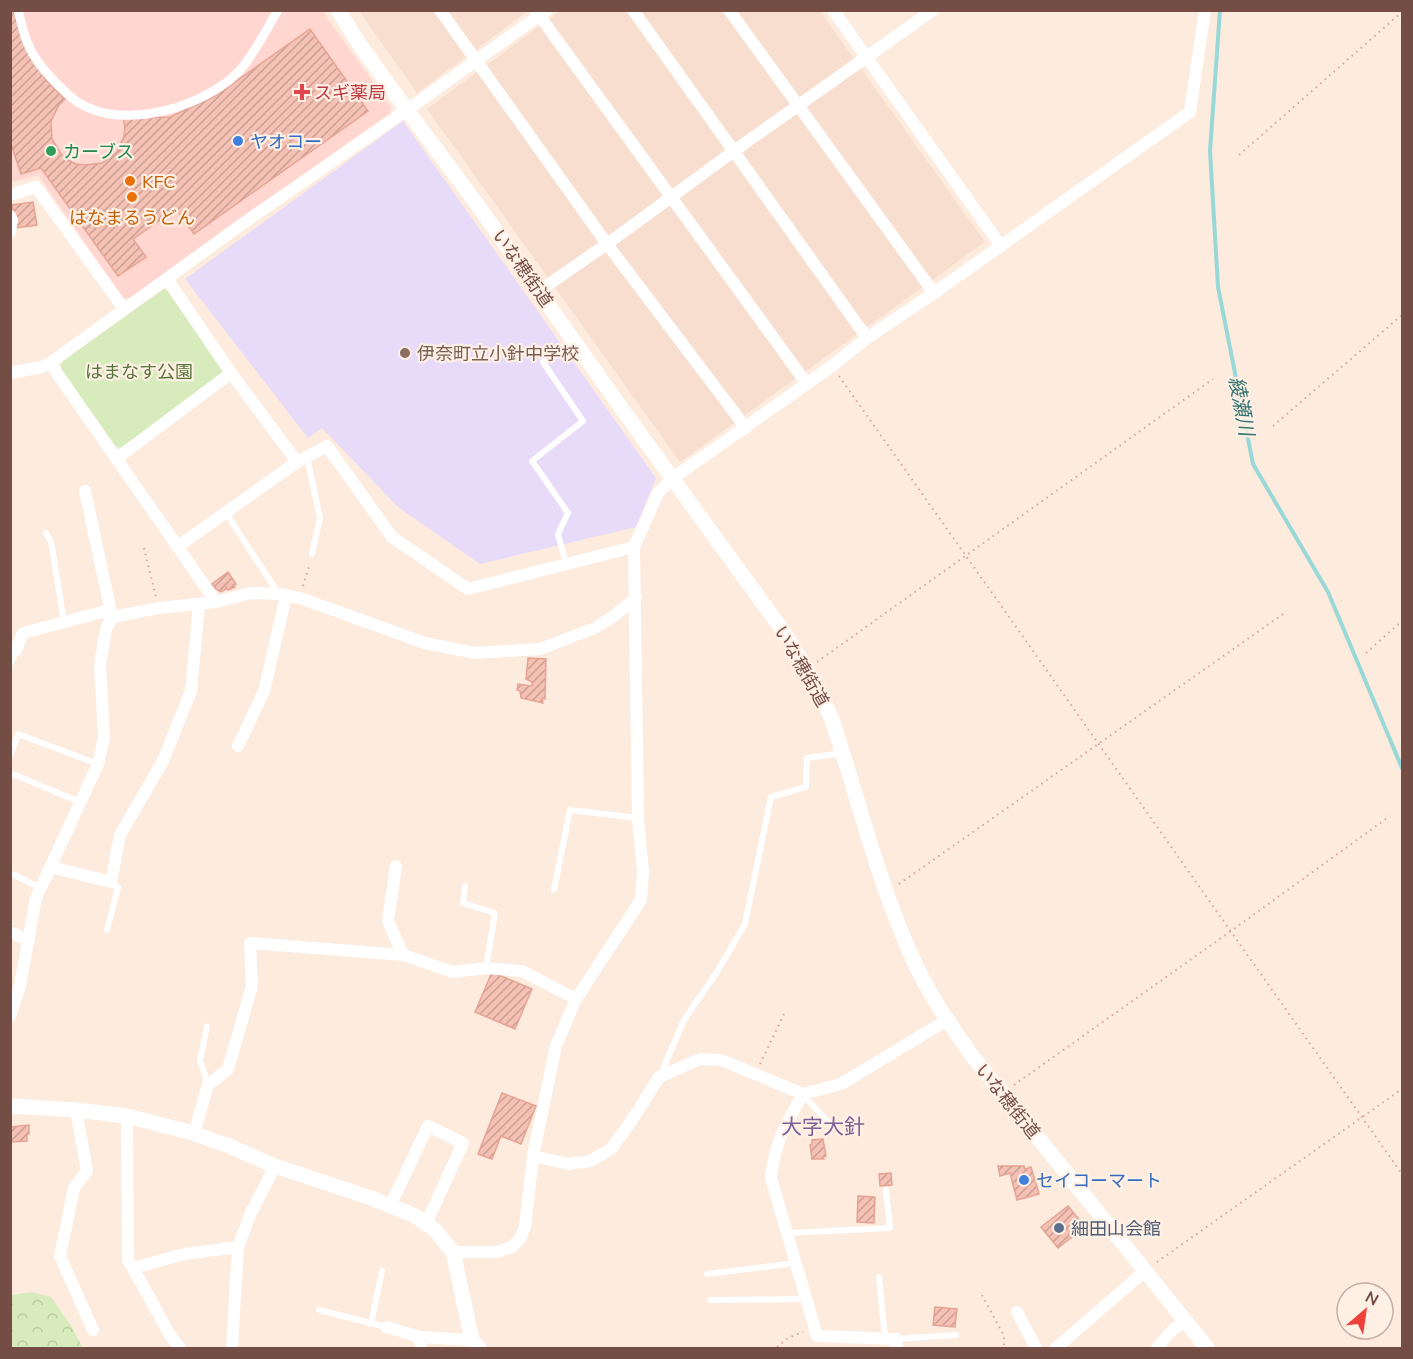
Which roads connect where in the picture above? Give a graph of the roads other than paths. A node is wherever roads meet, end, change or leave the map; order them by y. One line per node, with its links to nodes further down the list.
1 (18, 10): 2 (street)
2 (278, 10)
3 (338, 10): 14 (street, いな穂街道)
4 (440, 10): 12 (street)
5 (633, 10): 15 (street)
6 (729, 10): 13 (street)
7 (833, 10): 11 (street)
8 (933, 10): 11 (street)
9 (1205, 10): 21 (street)
10 (541, 12): 12 (street); 17 (street)
11 (867, 57): 13 (street); 21 (street)
12 (477, 60): 14 (street); 20 (street)
13 (799, 106): 15 (street); 24 (street)
14 (407, 110): 22 (street); 23 (street, いな穂街道)
15 (734, 151): 17 (street); 26 (street)
16 (10, 195): 25 (street)
17 (672, 196): 20 (street); 31 (street)
18 (10, 216): 19 (street)
19 (10, 232)
20 (607, 244): 23 (street); 32 (street)
21 (1001, 246): 24 (street)
22 (167, 279): 25 (street); 30 (street)
23 (539, 291): 27 (street, いな穂街道)
24 (934, 293): 26 (street)
25 (124, 309): 28 (street)
26 (867, 338): 31 (street)
27 (573, 340): 35 (street, いな穂街道); 42 (lane)
28 (50, 363): 29 (street); 33 (street)
29 (10, 373)
30 (231, 373): 33 (street); 34 (street)
31 (807, 384): 32 (street)
32 (746, 428): 35 (street)
33 (116, 459): 39 (street)
34 (302, 459): 37 (street); 41 (lane); 42 (street)
35 (673, 478): 40 (street); 52 (street, いな穂街道)
36 (85, 491): 47 (street)
37 (226, 513): 39 (street); 43 (lane)
38 (46, 533): 48 (lane)
39 (177, 547): 45 (street)
40 (634, 547): 42 (street); 44 (street)
41 (312, 554)
42 (566, 564)
43 (282, 595): 44 (street); 45 (street); 51 (street)
44 (636, 598): 57 (street)
45 (216, 603): 46 (street)
46 (200, 604): 47 (street); 61 (street)
47 (111, 613): 48 (street); 54 (street)
48 (64, 623): 49 (street)
49 (13, 650): 50 (lane)
50 (10, 664)
51 (238, 746)
52 (843, 753): 72 (street, いな穂街道); 74 (lane)
53 (10, 756): 54 (lane)
54 (98, 764): 56 (street)
55 (10, 773): 56 (lane)
56 (80, 802): 59 (street)
57 (638, 818): 64 (lane); 70 (street)
58 (396, 866): 68 (street)
59 (51, 867): 61 (street); 63 (street)
60 (10, 873): 63 (lane)
61 (111, 882): 65 (lane)
62 (465, 886): 69 (lane)
63 (41, 888): 67 (street)
64 (554, 890)
65 (107, 930)
66 (10, 932): 67 (street)
67 (29, 940): 71 (street)
68 (403, 955): 69 (street); 75 (street)
69 (486, 968): 70 (street)
70 (576, 999): 82 (street)
71 (10, 1016)
72 (947, 1020): 76 (street); 93 (street, いな穂街道)
73 (207, 1026): 75 (lane)
74 (659, 1077): 76 (street); 82 (street)
75 (208, 1085): 81 (street)
76 (803, 1094): 80 (lane); 87 (street)
77 (10, 1106): 78 (street)
78 (76, 1110): 79 (street); 103 (street)
79 (127, 1116): 81 (street); 91 (street)
80 (831, 1125)
81 (194, 1134): 83 (street)
82 (533, 1156): 89 (street)
83 (275, 1166): 85 (street); 88 (street)
84 (886, 1190): 87 (lane)
85 (390, 1206): 86 (street); 86 (street)
86 (426, 1224): 89 (street)
87 (787, 1233): 90 (street)
88 (238, 1247): 91 (street); 109 (street)
89 (453, 1252): 107 (street)
90 (796, 1263): 94 (lane); 96 (street)
91 (133, 1268): 108 (street)
92 (382, 1271): 101 (lane)
93 (1145, 1271): 100 (street, いな穂街道); 111 (street)
94 (707, 1274)
95 (879, 1277): 106 (lane)
96 (806, 1299): 97 (lane); 106 (street)
97 (710, 1300)
98 (319, 1310): 101 (lane)
99 (1017, 1312): 110 (street)
100 (1185, 1321): 112 (street); 113 (street, いな穂街道)
101 (371, 1324): 102 (lane)
102 (386, 1327): 105 (street)
103 (93, 1330)
104 (956, 1335): 106 (lane)
105 (421, 1342): 107 (street)
106 (893, 1342)
107 (476, 1344)
108 (180, 1348)
109 (232, 1348)
110 (1036, 1348)
111 (1056, 1348)
112 (1157, 1348)
113 (1207, 1348)

